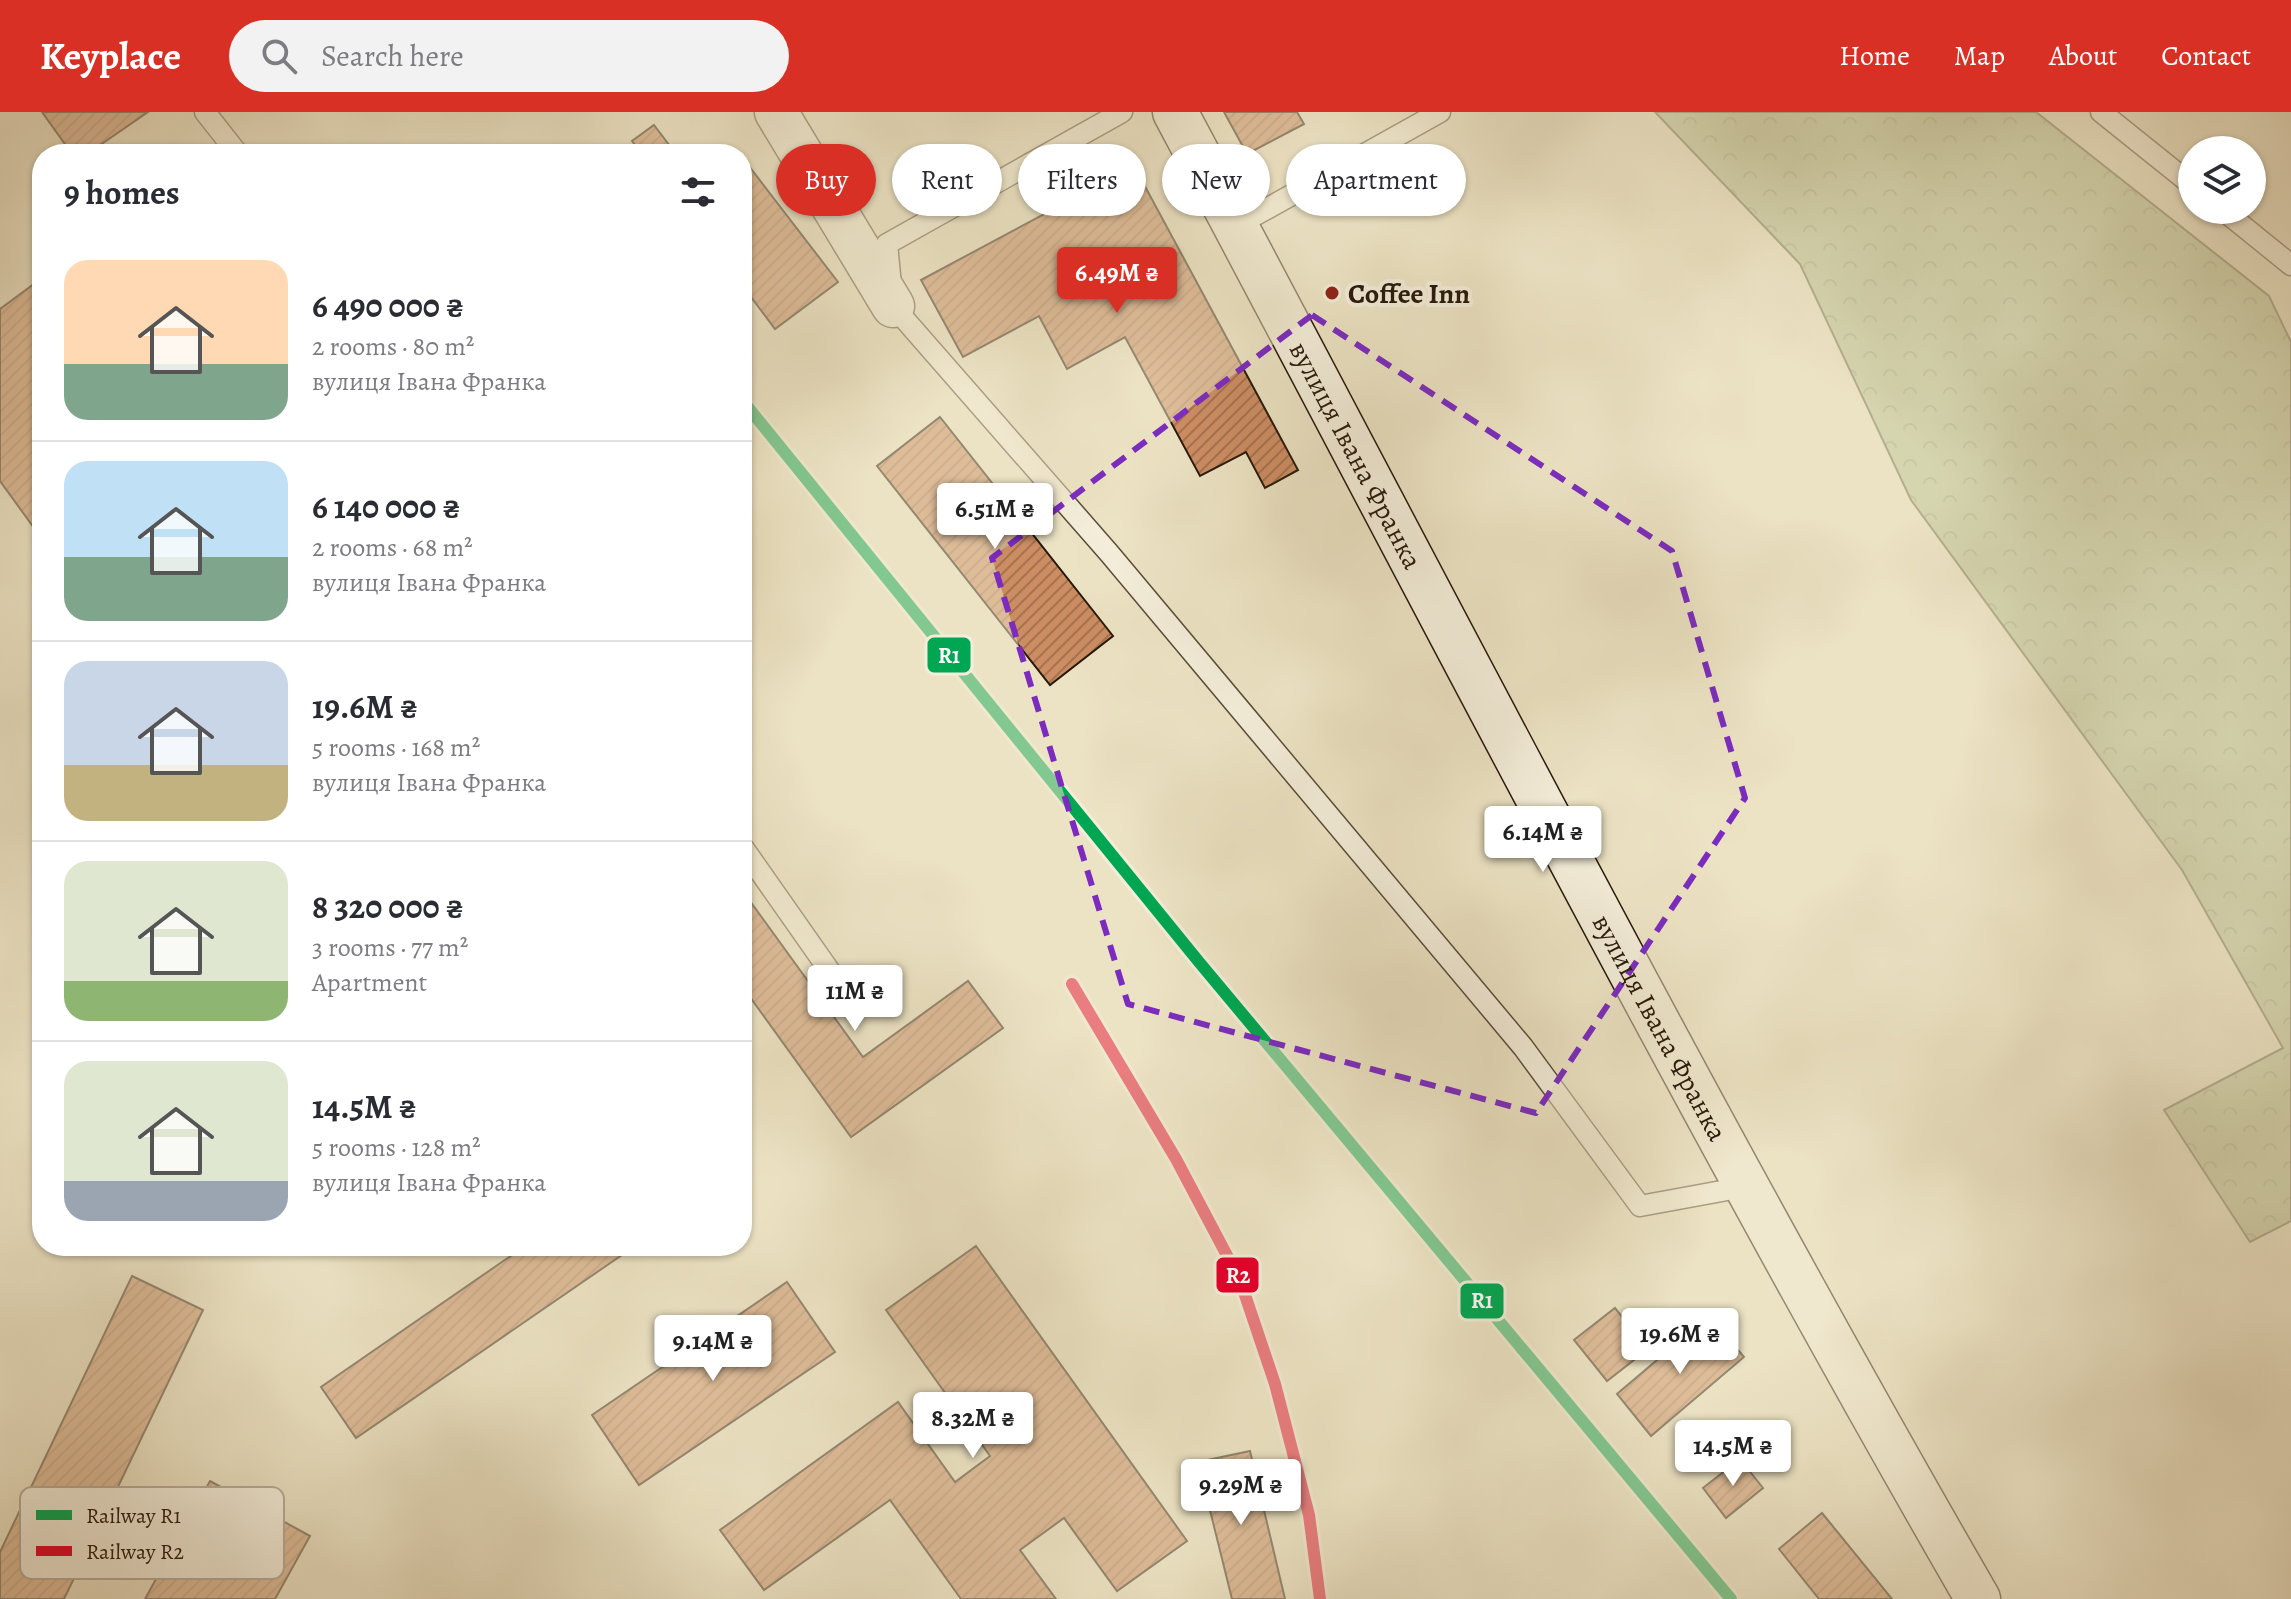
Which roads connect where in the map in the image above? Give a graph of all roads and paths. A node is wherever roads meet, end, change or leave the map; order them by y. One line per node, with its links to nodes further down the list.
1 (205, 112): 7 (lane)
2 (776, 112): 12 (street)
3 (1122, 112): 12 (lane)
4 (1175, 112): 10 (main road, вулиця Івана Франка)
5 (1440, 112): 10 (lane)
6 (2101, 112): 8 (lane)
7 (230, 144)
8 (2178, 174)
9 (2240, 224): 11 (lane)
10 (1236, 226): 15 (main road, вулиця Івана Франка)
11 (2291, 265)
12 (893, 306): 15 (lane)
13 (752, 860): 14 (lane)
14 (843, 990)
15 (1749, 1186): 16 (main road, вулиця Івана Франка)
16 (1978, 1599)

